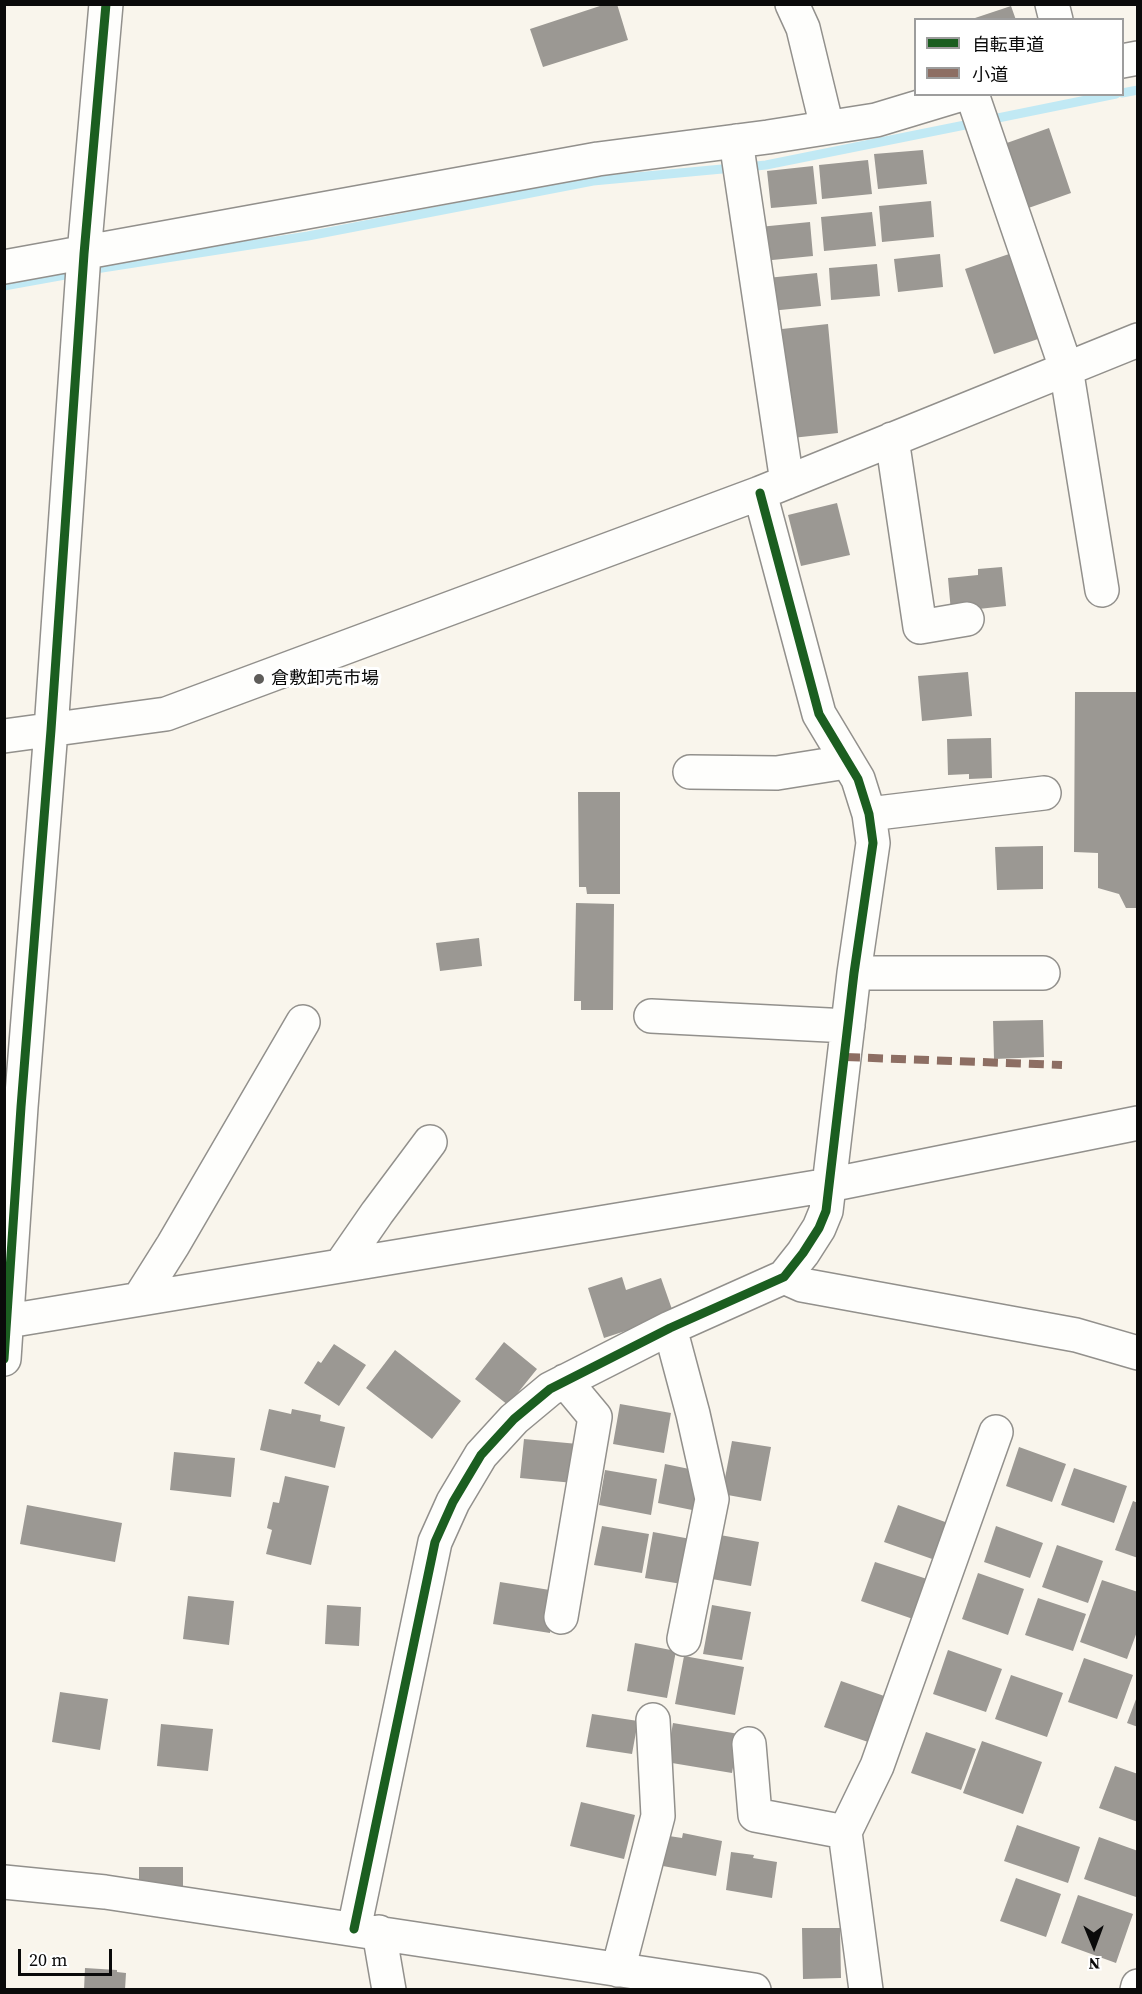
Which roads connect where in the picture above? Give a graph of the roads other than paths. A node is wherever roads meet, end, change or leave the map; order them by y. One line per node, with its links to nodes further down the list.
1 (106, 4): 8 (street)
2 (792, 4): 5 (street)
3 (955, 96): 5 (street)
4 (973, 96): 10 (street)
5 (827, 127): 6 (street)
6 (736, 141): 8 (street); 12 (street)
7 (4, 267): 8 (street)
8 (84, 268): 15 (street)
9 (1137, 340): 10 (street)
10 (1066, 368): 11 (street); 13 (street)
11 (892, 439): 12 (street); 14 (street)
12 (773, 487): 15 (street); 17 (street)
13 (1102, 590)
14 (967, 619)
15 (51, 730): 16 (street); 32 (street)
16 (4, 736)
17 (846, 762): 18 (street); 20 (street)
18 (690, 772)
19 (1044, 793): 20 (street)
20 (869, 814): 22 (street)
21 (1043, 972): 22 (street)
22 (854, 973): 25 (street)
23 (651, 1016): 25 (street)
24 (303, 1022): 31 (street)
25 (848, 1026): 28 (street)
26 (1137, 1123): 28 (street)
27 (429, 1142): 29 (street)
28 (829, 1185): 29 (street); 30 (street)
29 (341, 1265): 31 (street)
30 (784, 1277): 33 (street); 34 (street)
31 (139, 1299): 32 (street)
32 (8, 1321): 35 (street)
33 (670, 1328): 36 (street); 39 (street)
34 (1137, 1353)
35 (4, 1359)
36 (565, 1381): 38 (street); 44 (street)
37 (996, 1432): 42 (street)
38 (561, 1617)
39 (684, 1639)
40 (653, 1720): 45 (street)
41 (749, 1744): 42 (street)
42 (845, 1832): 49 (street)
43 (4, 1882): 44 (street)
44 (366, 1931): 46 (street); 47 (street)
45 (618, 1970): 46 (street); 48 (street)
46 (573, 1977)
47 (389, 1989)
48 (754, 1989)
49 (866, 1989)

